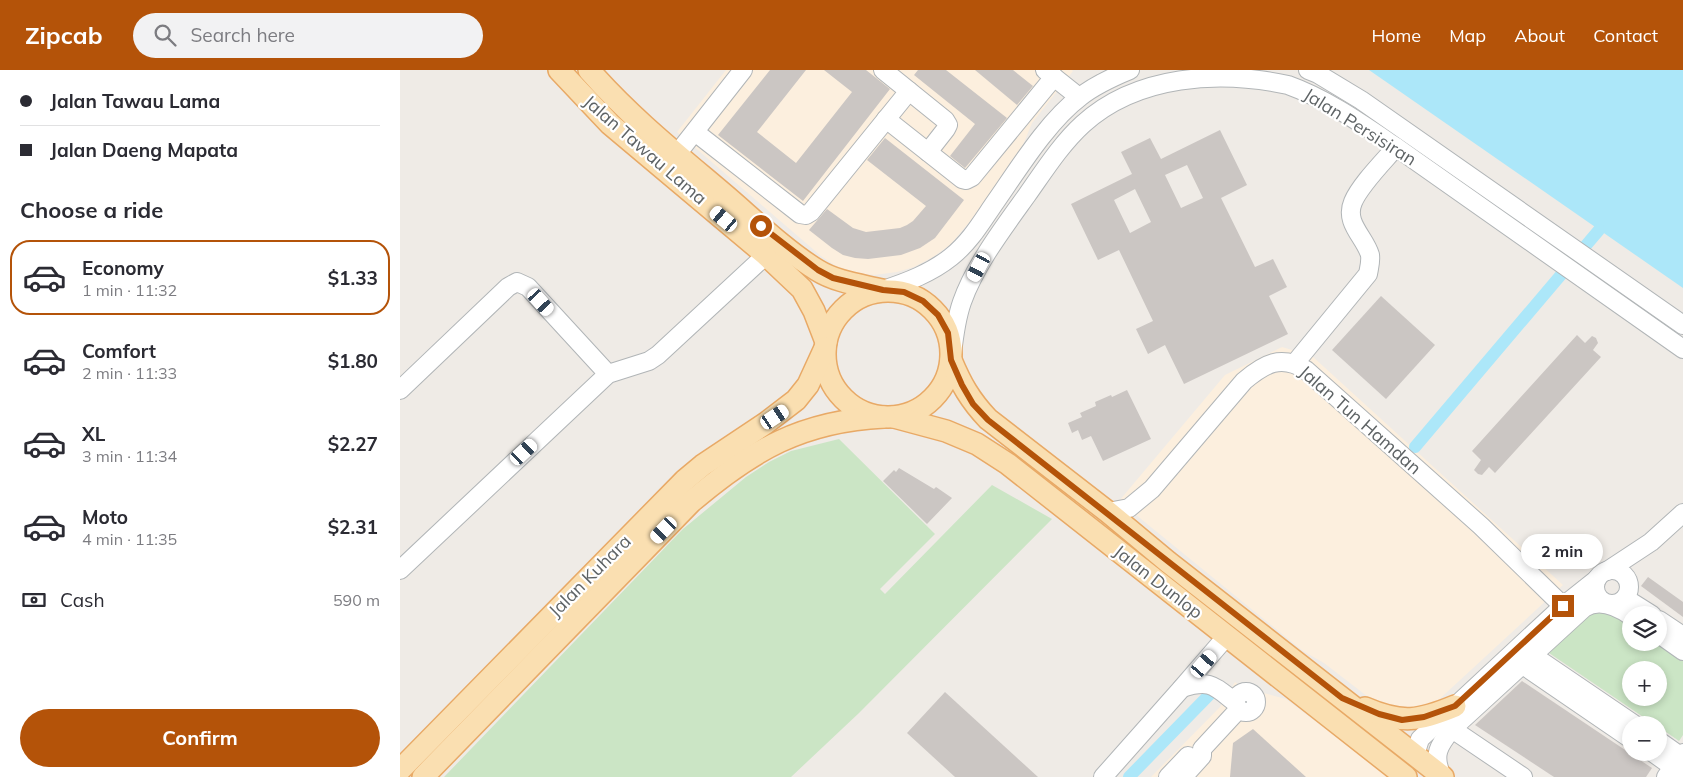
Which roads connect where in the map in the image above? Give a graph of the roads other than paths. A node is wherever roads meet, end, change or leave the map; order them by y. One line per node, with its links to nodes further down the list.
1 (559, 70): 15 (main road, Jalan Tawau Lama)
2 (589, 70): 14 (main road, Jalan Tawau Lama)
3 (743, 70): 11 (street)
4 (883, 70): 8 (street)
5 (1130, 70): 9 (street)
6 (1308, 70): 17 (street, Jalan Persisiran)
7 (1049, 73): 9 (street); 13 (street)
8 (909, 91): 10 (street); 13 (street)
9 (1079, 97): 16 (street)
10 (886, 119): 11 (street); 13 (street)
11 (695, 132): 14 (street)
12 (1396, 147): 19 (street, Jalan Persisiran); 20 (street, Jalan Persisiran); 21 (street)
13 (928, 152)
14 (677, 154): 16 (main road, Jalan Tawau Lama)
15 (766, 255): 18 (main road, Jalan Tawau Lama); 22 (street)
16 (883, 290): 18 (main road); 20 (main road)
17 (1683, 325)
18 (825, 345): 24 (main road); 50 (main road, Jalan Kuhara)
19 (1683, 349)
20 (951, 357): 24 (main road); 25 (main road, Jalan Dunlop)
21 (1295, 363): 25 (street, Jalan Tun Hamdan); 34 (street, Jalan Tun Hamdan)
22 (608, 374): 23 (street); 28 (street)
23 (400, 390)
24 (889, 417): 38 (main road, Jalan Dunlop); 45 (main road, Jalan Kuhara)
25 (1108, 512): 31 (main road, Jalan Dunlop)
26 (1683, 513): 27 (street)
27 (1651, 542): 29 (street); 30 (street)
28 (400, 570)
29 (1602, 575): 30 (street); 33 (street); 34 (street)
30 (1626, 579): 32 (street)
31 (1196, 584): 38 (main road); 46 (main road, Jalan Dunlop)
32 (1625, 598): 33 (street); 35 (street)
33 (1608, 604): 36 (street); 42 (street)
34 (1563, 606): 42 (street)
35 (1638, 606)
36 (1622, 611)
37 (1667, 625): 39 (street)
38 (1226, 636): 43 (street); 64 (main road, Jalan Dunlop)
39 (1683, 636)
40 (1667, 640): 41 (street)
41 (1683, 651)
42 (1521, 658): 48 (street); 49 (street); 51 (street); 52 (street)
43 (1204, 664): 44 (street); 47 (street)
44 (1182, 688): 47 (street); 61 (street)
45 (499, 698): 50 (main road); 60 (main road, Jalan Kuhara)
46 (1342, 698): 48 (main road); 55 (main road, Jalan Dunlop)
47 (1239, 701): 53 (street)
48 (1455, 706): 55 (street)
49 (1622, 717)
50 (442, 727): 58 (main road, Jalan Kuhara)
51 (1452, 729): 59 (street); 66 (street)
52 (1622, 732)
53 (1202, 749): 62 (street); 63 (street)
54 (1667, 751): 57 (street)
55 (1415, 755): 59 (main road, Jalan Dunlop); 65 (main road)
56 (1667, 760): 57 (street)
57 (1679, 767)
58 (400, 770)
59 (1443, 776)
60 (423, 777)
61 (1103, 777)
62 (1168, 777)
63 (1183, 777)
64 (1406, 777)
65 (1420, 777)
66 (1523, 777)

